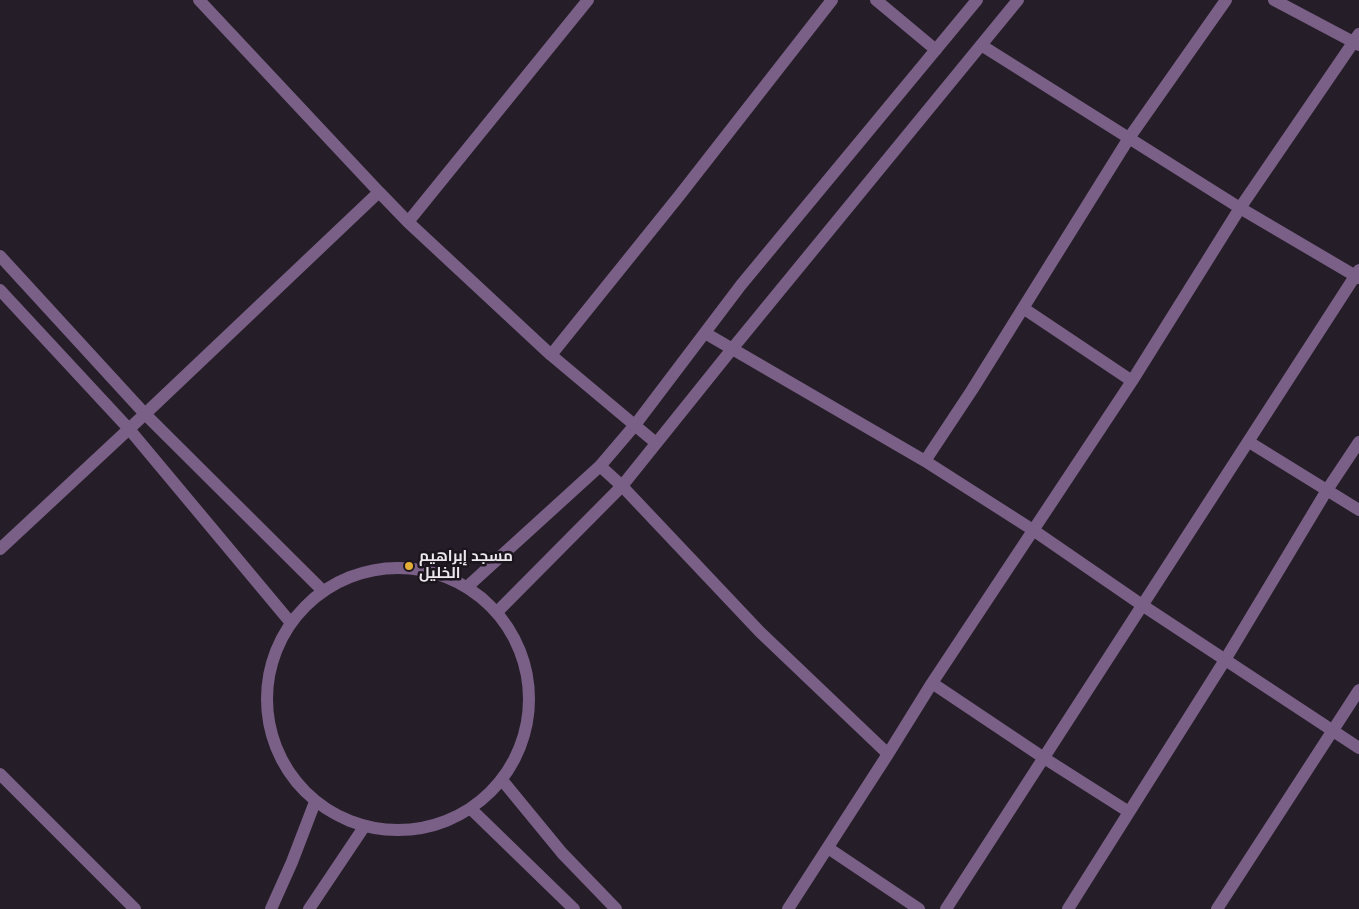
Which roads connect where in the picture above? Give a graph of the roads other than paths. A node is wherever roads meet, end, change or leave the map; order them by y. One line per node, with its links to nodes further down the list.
1 (199, 0): 13 (street)
2 (588, 0): 15 (street)
3 (832, 0): 22 (street)
4 (876, 0): 11 (street)
5 (977, 0): 11 (street)
6 (1018, 0): 10 (street)
7 (1226, 0): 12 (street)
8 (1274, 0): 9 (street)
9 (1357, 40): 14 (street)
10 (981, 45): 12 (street); 21 (street)
11 (936, 50): 20 (street)
12 (1130, 138): 14 (street); 19 (street)
13 (379, 192): 15 (street); 24 (street)
14 (1240, 208): 17 (street); 23 (street)
15 (408, 222): 22 (street)
16 (0, 256): 24 (street)
17 (1358, 275): 27 (street)
18 (0, 290): 26 (street)
19 (1023, 308): 23 (street); 30 (street)
20 (705, 333): 21 (street); 25 (street)
21 (732, 349): 29 (street); 30 (street)
22 (551, 355): 25 (street)
23 (1132, 381): 35 (street)
24 (145, 414): 26 (street); 38 (street)
25 (635, 425): 29 (street); 31 (street)
26 (129, 429): 36 (street); 41 (street)
27 (1249, 442): 33 (street); 39 (street)
28 (1359, 442): 33 (street)
29 (656, 443): 32 (street)
30 (925, 461): 35 (street)
31 (600, 466): 32 (street); 37 (street)
32 (622, 486): 40 (street); 47 (street)
33 (1327, 490): 34 (street); 42 (street)
34 (1359, 510)
35 (1033, 530): 39 (street); 43 (street)
36 (0, 549)
37 (467, 587): 38 (street); 40 (street)
38 (323, 590): 41 (street)
39 (1142, 605): 42 (street); 48 (street)
40 (497, 612): 50 (street)
41 (291, 622): 51 (street)
42 (1225, 660): 45 (street); 53 (street)
43 (932, 683): 47 (street); 48 (street)
44 (1359, 690): 45 (street)
45 (1332, 731): 46 (street); 65 (street)
46 (1359, 748)
47 (888, 754): 55 (street)
48 (1044, 758): 53 (street); 63 (street)
49 (0, 774): 56 (street)
50 (502, 780): 52 (street); 60 (street)
51 (314, 802): 54 (street); 57 (street)
52 (471, 809): 54 (street); 59 (street)
53 (1129, 812): 64 (street)
54 (364, 827): 58 (street)
55 (828, 848): 61 (street); 62 (street)
56 (135, 909)
57 (271, 909)
58 (309, 909)
59 (574, 909)
60 (616, 909)
61 (788, 909)
62 (919, 909)
63 (946, 909)
64 (1068, 909)
65 (1217, 909)

